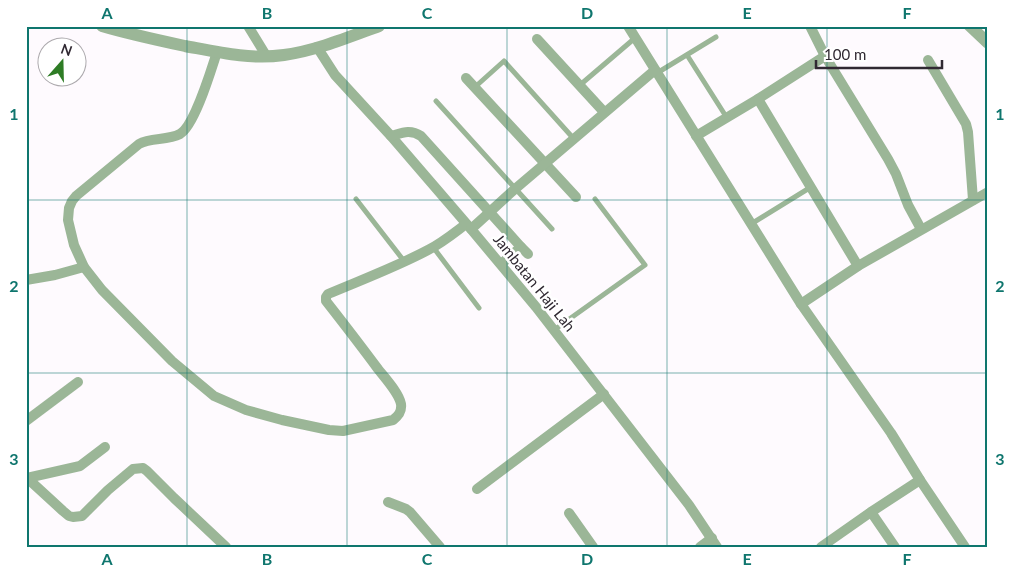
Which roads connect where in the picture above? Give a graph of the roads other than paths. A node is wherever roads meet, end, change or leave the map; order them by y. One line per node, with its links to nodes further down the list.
1 (102, 26): 12 (street)
2 (248, 26): 15 (street)
3 (379, 26): 11 (street)
4 (628, 26): 8 (street)
5 (810, 26): 14 (street)
6 (971, 27): 10 (street)
7 (716, 37): 13 (lane)
8 (635, 38): 17 (street); 19 (lane)
9 (537, 39): 19 (street)
10 (988, 43)
11 (317, 47): 15 (street); 25 (street, Jambatan Haji Lah)
12 (217, 52): 15 (street); 45 (street)
13 (687, 55): 17 (lane); 24 (lane)
14 (825, 56): 21 (street); 40 (street)
15 (267, 57)
16 (928, 60): 35 (street)
17 (656, 72): 23 (street); 26 (street)
18 (466, 78): 20 (street)
19 (580, 86): 23 (street)
20 (475, 87): 27 (lane); 28 (street)
21 (758, 99): 24 (street); 29 (street)
22 (436, 101): 30 (lane)
23 (604, 112): 27 (street)
24 (727, 118): 26 (street)
25 (391, 136): 36 (street); 38 (street, Jambatan Haji Lah)
26 (696, 136): 37 (street)
27 (574, 139): 28 (street)
28 (544, 164): 30 (street); 32 (street)
29 (811, 187): 37 (lane); 44 (street)
30 (515, 189): 36 (street); 39 (lane)
31 (988, 192): 35 (street)
32 (576, 197)
33 (356, 199): 42 (lane)
34 (595, 199): 49 (lane)
35 (973, 200): 40 (street)
36 (490, 212): 38 (street); 43 (street)
37 (751, 224): 47 (street)
38 (469, 226): 41 (street); 43 (street, Jambatan Haji Lah)
39 (552, 229)
40 (921, 229): 44 (street)
41 (433, 247): 42 (street); 48 (lane)
42 (405, 261): 45 (street)
43 (500, 264): 49 (street, Jambatan Haji Lah)
44 (858, 266): 47 (street)
45 (84, 267): 46 (street)
46 (26, 280)
47 (801, 304): 55 (street)
48 (479, 308)
49 (554, 330): 51 (street, Jambatan Haji Lah)
50 (78, 382): 52 (street)
51 (604, 394): 56 (street); 60 (street, Jambatan Haji Lah)
52 (26, 420)
53 (105, 447): 54 (street)
54 (27, 478): 61 (street)
55 (920, 480): 58 (street); 67 (street)
56 (477, 490)
57 (388, 502): 62 (street)
58 (871, 512): 65 (street); 66 (street)
59 (569, 513): 63 (street)
60 (715, 542): 64 (street)
61 (226, 547)
62 (440, 547)
63 (594, 547)
64 (700, 547)
65 (822, 547)
66 (895, 547)
67 (965, 547)

